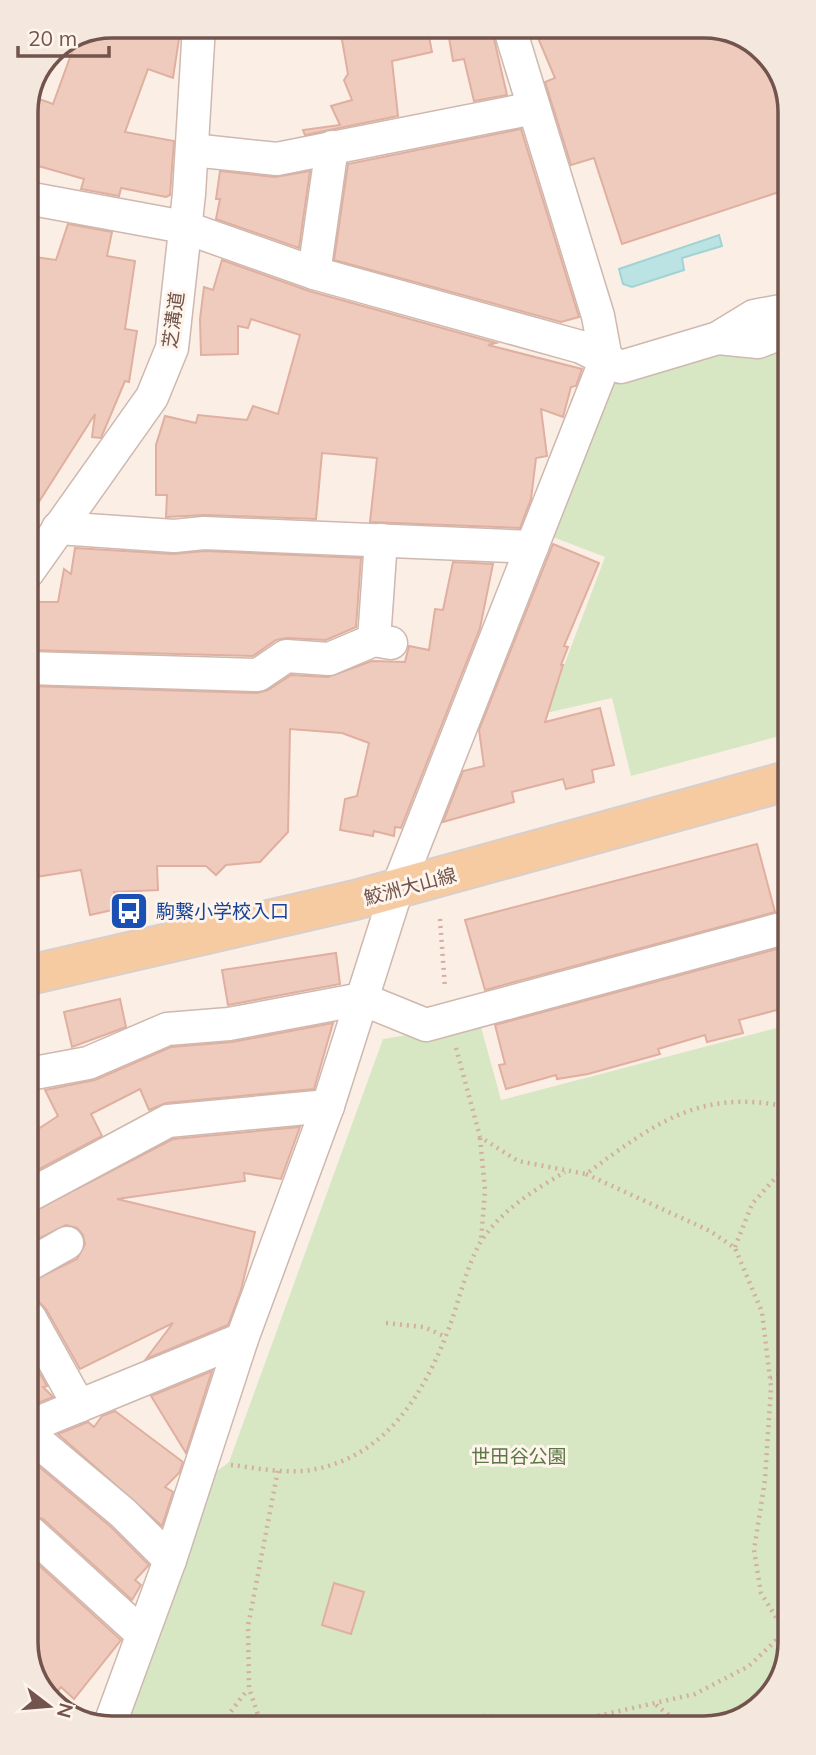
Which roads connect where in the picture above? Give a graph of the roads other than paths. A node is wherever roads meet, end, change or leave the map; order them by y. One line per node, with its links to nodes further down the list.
1 (198, 38): 5 (street, 芝溝道)
2 (513, 39): 3 (street)
3 (534, 108): 4 (street); 12 (street)
4 (332, 147): 5 (street); 8 (street)
5 (192, 150): 7 (street, 芝溝道)
6 (39, 200): 7 (street)
7 (184, 227): 8 (street); 13 (street, 芝溝道)
8 (314, 273): 12 (street)
9 (777, 312): 11 (street)
10 (777, 335): 11 (street)
11 (718, 338): 12 (street)
12 (606, 359): 15 (street)
13 (58, 528): 14 (street); 16 (street, 芝溝道)
14 (381, 540): 15 (street); 17 (street)
15 (532, 547): 19 (street)
16 (39, 556)
17 (39, 668)
18 (777, 784): 19 (main road, 鮫洲大山線)
19 (397, 889): 21 (main road, 鮫洲大山線); 22 (street)
20 (777, 930): 22 (street)
21 (38, 973)
22 (362, 999): 23 (street); 24 (street)
23 (38, 1072)
24 (328, 1105): 25 (street); 29 (street)
25 (38, 1191)
26 (66, 1243): 27 (street)
27 (38, 1259)
28 (38, 1333): 30 (street)
29 (243, 1339): 30 (street); 34 (street)
30 (79, 1406): 31 (street)
31 (38, 1423)
32 (38, 1442): 34 (street)
33 (38, 1539): 35 (street)
34 (170, 1560): 35 (street)
35 (142, 1634): 36 (street)
36 (112, 1716)

